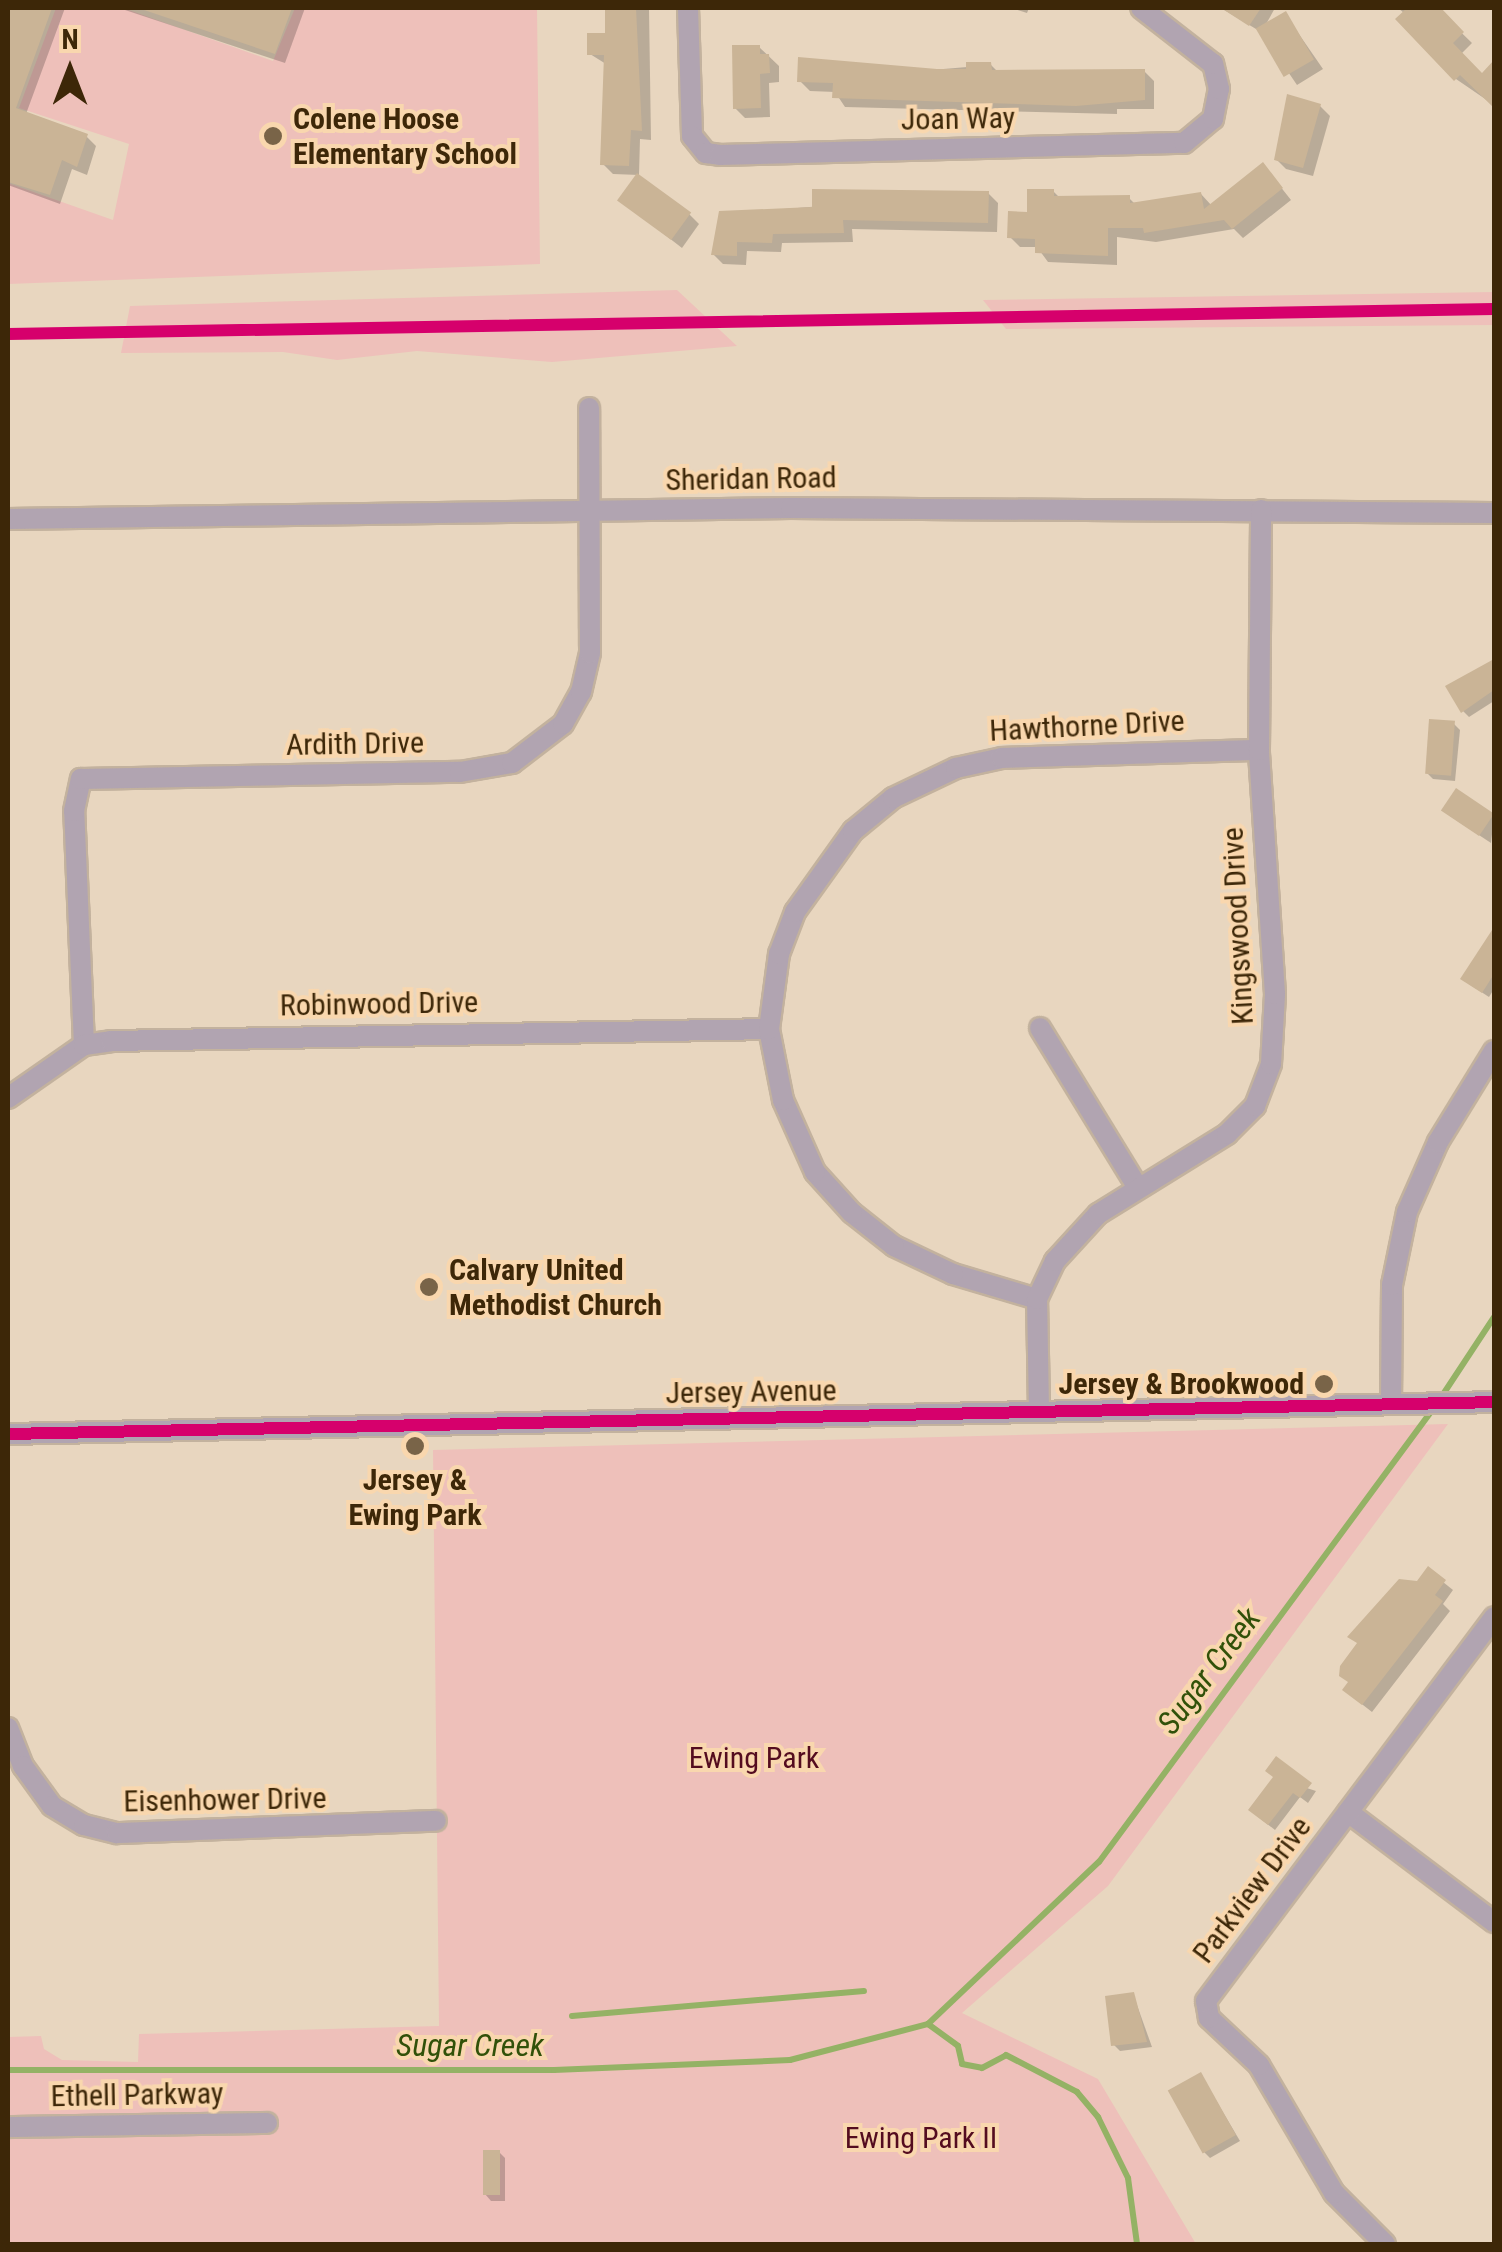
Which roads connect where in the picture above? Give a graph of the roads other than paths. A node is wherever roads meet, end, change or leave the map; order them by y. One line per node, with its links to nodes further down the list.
1 (688, 8): 2 (street, Joan Way)
2 (1140, 8)
3 (588, 408): 5 (street, Ardith Drive)
4 (1261, 510): 5 (street, Sheridan Road); 6 (street, Sheridan Road); 8 (street, Kingswood Drive)
5 (588, 511): 7 (street, Sheridan Road); 11 (street, Ardith Drive)
6 (1494, 513)
7 (8, 519)
8 (1259, 750): 10 (street, Hawthorne Drive); 14 (street, Kingswood Drive)
9 (1040, 1028): 14 (street)
10 (769, 1029): 11 (street, Robinwood Drive); 15 (street, Hawthorne Drive)
11 (84, 1045): 13 (street)
12 (1494, 1052): 16 (street)
13 (8, 1098)
14 (1137, 1186): 15 (street, Kingswood Drive)
15 (1037, 1299): 18 (street)
16 (1398, 1402): 17 (street, Jersey Avenue); 18 (street, Jersey Avenue)
17 (1490, 1402)
18 (1039, 1411): 19 (street, Jersey Avenue)
19 (8, 1434)
20 (1494, 1617): 22 (street, Parkview Drive)
21 (8, 1728): 23 (street, Eisenhower Drive)
22 (1348, 1812): 24 (street); 27 (street, Parkview Drive)
23 (436, 1821)
24 (1494, 1922)
25 (267, 2123): 26 (street, Ethell Parkway)
26 (8, 2128)
27 (1385, 2244)

